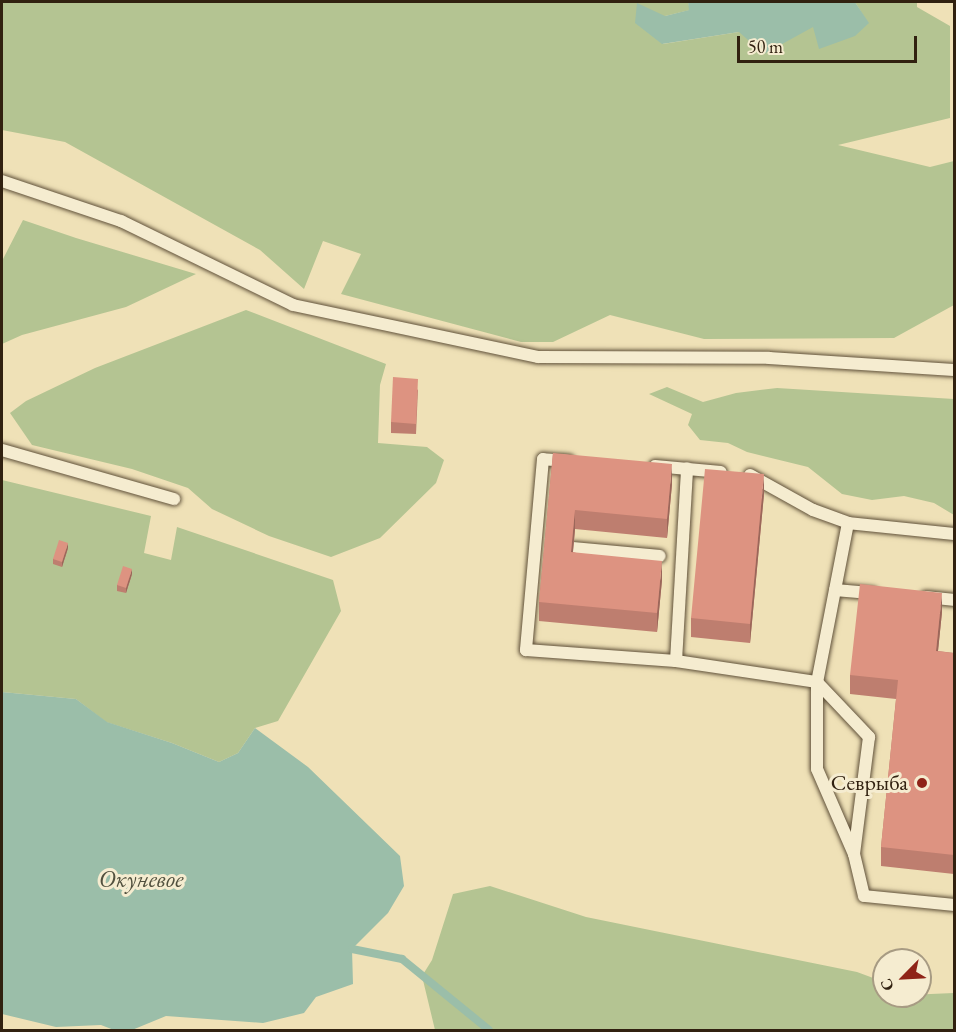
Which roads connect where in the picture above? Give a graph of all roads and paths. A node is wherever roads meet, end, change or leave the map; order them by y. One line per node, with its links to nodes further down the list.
1 (2, 181): 2 (lane)
2 (954, 370)
3 (2, 450): 7 (lane)
4 (587, 462): 16 (lane)
5 (643, 466): 6 (lane)
6 (687, 468): 8 (lane); 16 (lane)
7 (174, 499)
8 (848, 523): 9 (lane); 12 (lane)
9 (954, 534)
10 (573, 548): 11 (lane)
11 (660, 556)
12 (835, 590): 13 (lane); 17 (lane)
13 (883, 594)
14 (918, 597): 15 (lane)
15 (954, 600)
16 (676, 661): 17 (lane)
17 (817, 682): 18 (lane); 18 (lane)
18 (854, 854): 19 (lane)
19 (954, 905)

